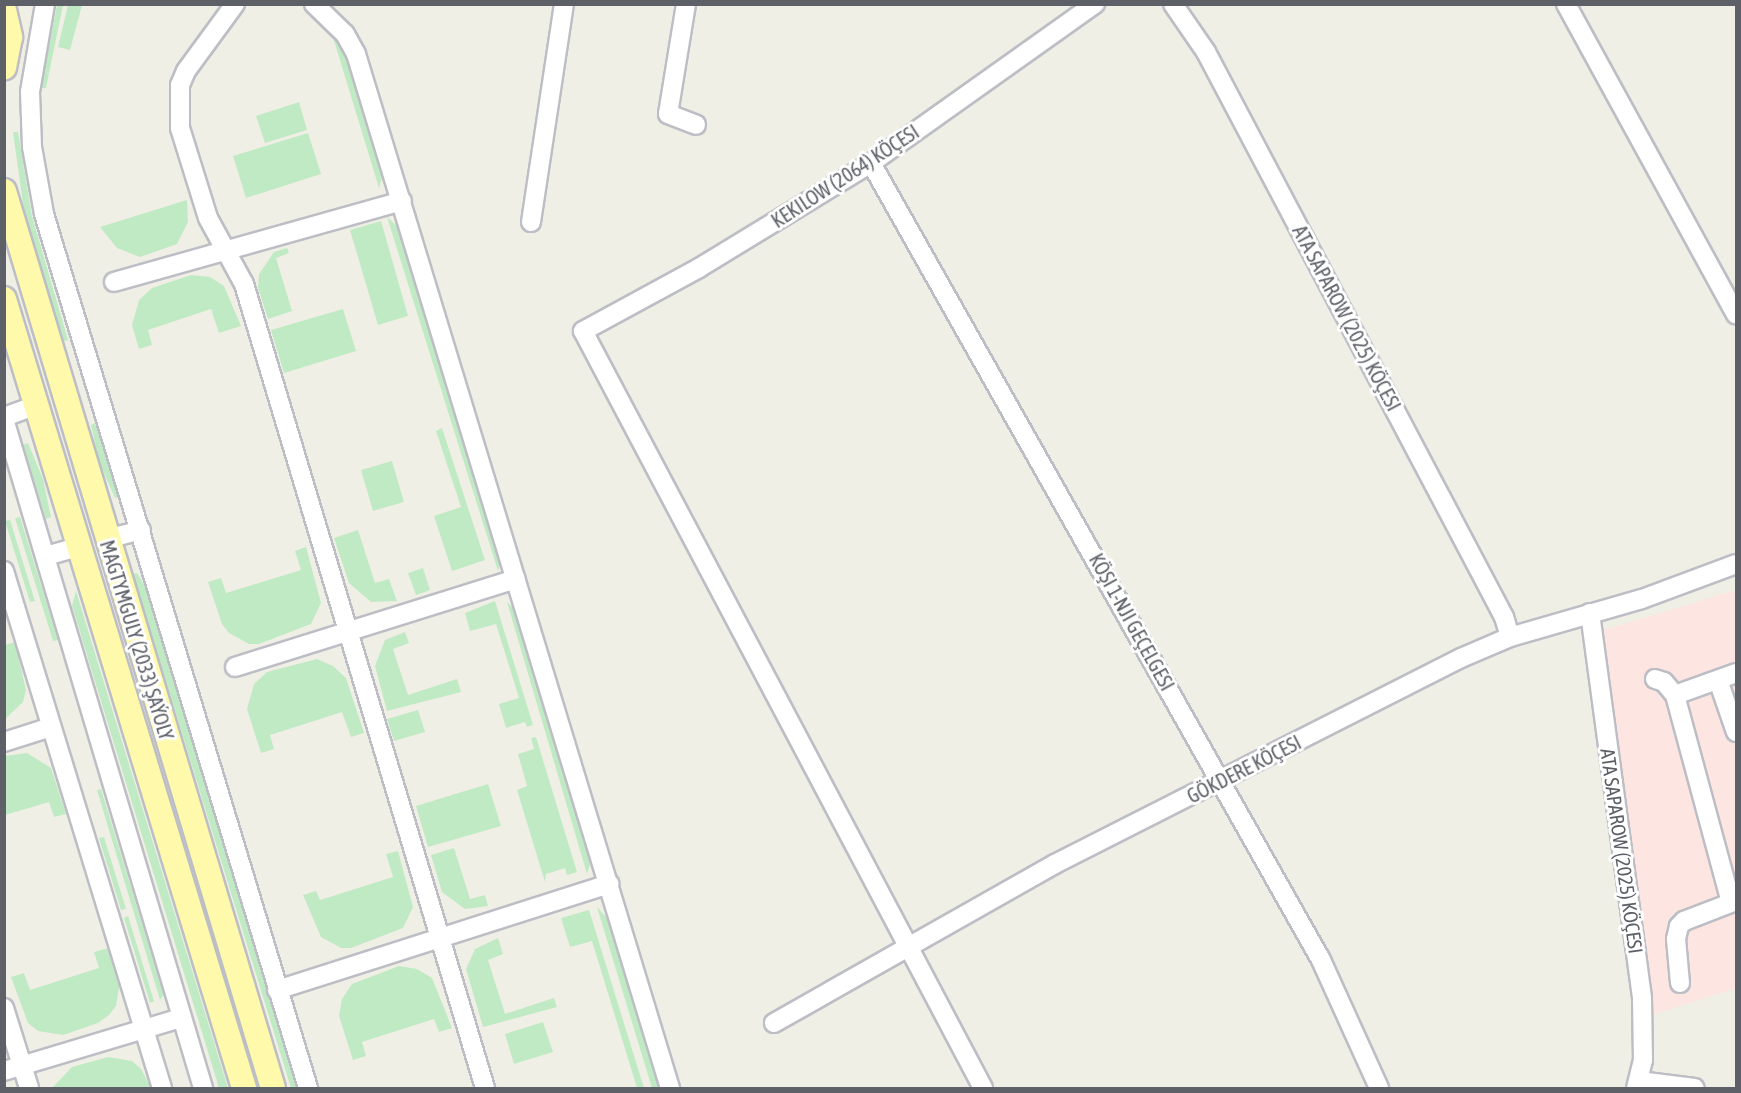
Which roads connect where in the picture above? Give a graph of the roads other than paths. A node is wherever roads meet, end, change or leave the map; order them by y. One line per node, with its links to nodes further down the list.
1 (45, 4): 20 (street)
2 (235, 4): 16 (street)
3 (314, 4): 14 (street)
4 (564, 4): 15 (street)
5 (686, 4): 11 (street)
6 (1095, 4): 12 (street, KEKILOW (2064) KÖÇESI)
7 (1173, 4): 33 (street, ATA SAPAROW (2025) KÖÇESI)
8 (1566, 4): 19 (street)
9 (7, 10): 10 (main road)
10 (4, 67)
11 (696, 125)
12 (871, 163): 42 (street, KÖŞI 1-NJI GEÇELGESI); 46 (street, KEKILOW (2064) KÖÇESI)
13 (4, 191): 21 (main road, MAGTYMGULY (2033) ŞAÝOLY)
14 (402, 201): 16 (street); 30 (street)
15 (531, 222)
16 (226, 250): 17 (street); 32 (street)
17 (114, 282)
18 (4, 299): 22 (main road, MAGTYMGULY (2033) ŞAÝOLY)
19 (1737, 314)
20 (96, 386): 21 (street); 24 (street)
21 (65, 396): 25 (main road, MAGTYMGULY (2033) ŞAÝOLY)
22 (35, 406): 23 (street); 26 (main road, MAGTYMGULY (2033) ŞAÝOLY)
23 (4, 418): 27 (street)
24 (141, 530): 25 (street); 48 (street)
25 (106, 539): 60 (main road, MAGTYMGULY (2033) ŞAÝOLY)
26 (81, 546): 27 (street); 59 (main road, MAGTYMGULY (2033) ŞAÝOLY)
27 (46, 556): 50 (street)
28 (1737, 564): 31 (street, GÖKDERE KÖÇESI)
29 (4, 571): 39 (street)
30 (516, 579): 32 (street); 43 (street)
31 (1590, 613): 33 (street, GÖKDERE KÖÇESI); 55 (street, ATA SAPAROW (2025) KÖÇESI)
32 (347, 632): 34 (street); 45 (street)
33 (1510, 637): 42 (street, GÖKDERE KÖÇESI)
34 (235, 667)
35 (1737, 673): 37 (street)
36 (1655, 679): 38 (street)
37 (1718, 680): 38 (street); 40 (street)
38 (1675, 695): 44 (street)
39 (51, 728): 41 (street); 52 (street)
40 (1737, 732)
41 (4, 742)
42 (1221, 780): 46 (street, GÖKDERE KÖÇESI); 65 (street, KÖŞI 1-NJI GEÇELGESI)
43 (609, 884): 45 (street); 63 (street)
44 (1734, 902): 47 (street)
45 (438, 940): 48 (street); 62 (street)
46 (905, 947): 51 (street, GÖKDERE KÖÇESI); 64 (street)
47 (1680, 983)
48 (277, 990): 61 (street)
49 (4, 1008): 53 (street)
50 (182, 1018): 52 (street); 58 (street)
51 (774, 1023)
52 (143, 1030): 53 (street); 57 (street)
53 (23, 1066): 54 (street); 56 (street)
54 (4, 1071)
55 (1638, 1085): 66 (street)
56 (29, 1089)
57 (162, 1089)
58 (203, 1089)
59 (243, 1089)
60 (273, 1089)
61 (308, 1089)
62 (485, 1089)
63 (670, 1089)
64 (983, 1089)
65 (1379, 1089)
66 (1695, 1089)

